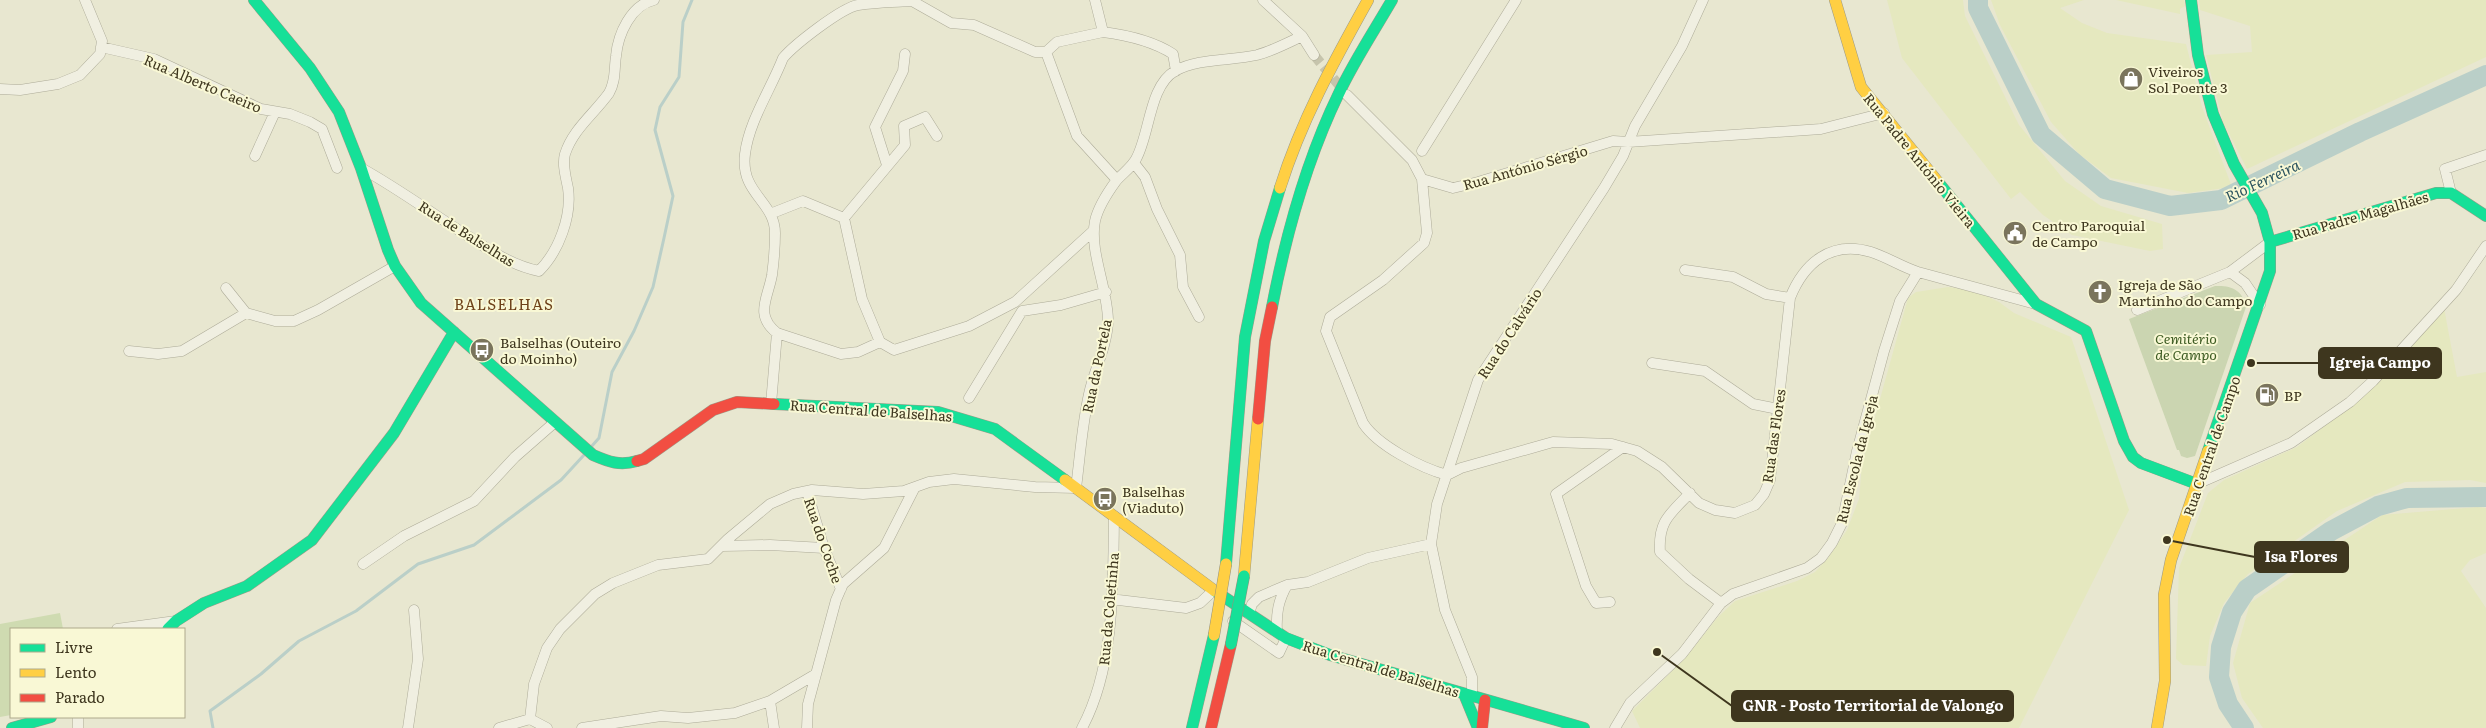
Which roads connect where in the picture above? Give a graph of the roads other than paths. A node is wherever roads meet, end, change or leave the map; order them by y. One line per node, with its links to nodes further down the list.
1 (85, 0): 15 (street)
2 (254, 0): 32 (main road, Rua Central de Balselhas)
3 (654, 0): 32 (street, Rua de Balselhas)
4 (912, 0): 16 (street); 36 (street)
5 (1095, 0): 13 (street)
6 (1262, 0): 14 (street)
7 (1368, 0): 106 (main road, bridge)
8 (1392, 0): 107 (main road, bridge)
9 (1516, 0): 26 (street)
10 (1703, 0): 25 (street, Rua do Calvário)
11 (1835, 0): 23 (main road, Rua Padre António Vieira)
12 (2192, 0): 40 (main road, Rua Central de Campo)
13 (1103, 32): 16 (street); 19 (street)
14 (1302, 36): 18 (street); 19 (street)
15 (101, 47): 20 (street); 22 (street, Rua Alberto Caeiro)
16 (1046, 52): 34 (street)
17 (905, 54): 30 (street)
18 (1314, 55)
19 (1176, 70): 29 (street, Rua da Portela)
20 (0, 89)
21 (1347, 95): 33 (street)
22 (275, 112): 28 (street, Rua Alberto Caeiro); 31 (street, Rua Alberto Caeiro)
23 (1884, 113): 25 (street, Rua António Sérgio); 50 (main road, Rua Padre António Vieira)
24 (937, 136): 30 (street)
25 (1628, 142): 33 (street, Rua António Sérgio); 66 (street, Rua do Calvário)
26 (1422, 151)
27 (2486, 155): 35 (street)
28 (255, 156)
29 (1134, 163): 34 (street, Rua da Portela); 55 (street)
30 (888, 165): 38 (street)
31 (337, 168)
32 (361, 168): 42 (main road, Rua Central de Balselhas)
33 (1422, 179): 66 (street)
34 (1117, 180): 39 (street, Rua da Portela)
35 (2451, 193): 37 (main road); 40 (main road, Rua Padre Magalhães)
36 (770, 214): 38 (street); 57 (street)
37 (2486, 216)
38 (844, 218): 58 (street)
39 (1093, 231): 47 (street, Rua da Portela); 49 (street)
40 (2270, 242): 45 (street); 51 (main road, Rua Central de Campo)
41 (2486, 246): 67 (street)
42 (396, 266): 54 (street); 56 (main road, Rua Central de Balselhas)
43 (1685, 270): 48 (street)
44 (1918, 272): 48 (street, Rua das Flores); 50 (street); 83 (street, Rua Escola da Igreja)
45 (2230, 272): 51 (street); 52 (street)
46 (226, 288): 54 (street)
47 (1106, 292): 53 (street); 69 (street, Rua da Portela)
48 (1790, 298): 63 (street, Rua das Flores)
49 (1015, 302): 53 (street); 58 (street)
50 (2036, 304): 67 (main road)
51 (2260, 305): 67 (main road, Rua Central de Campo)
52 (2137, 310)
53 (1022, 311): 61 (street)
54 (246, 313): 59 (street)
55 (1199, 317)
56 (454, 332): 64 (main road, Rua Central de Balselhas); 86 (main road)
57 (777, 333): 58 (street); 62 (street)
58 (880, 342)
59 (129, 350)
60 (1652, 363): 63 (street)
61 (969, 398)
62 (771, 404): 64 (main road, Rua Central de Balselhas); 69 (main road, Rua Central de Balselhas)
63 (1778, 409): 71 (street, Rua das Flores)
64 (555, 422): 76 (street)
65 (1624, 447): 66 (street, Rua das Flores); 71 (street, Rua das Flores); 82 (street)
66 (1447, 475): 73 (street, Rua do Calvário)
67 (2197, 484): 110 (main road, Rua Central de Campo)
68 (915, 487): 69 (street); 70 (street); 78 (street)
69 (1076, 488): 72 (main road, Rua Central de Balselhas)
70 (807, 491): 74 (street); 75 (street, Rua do Coche)
71 (1690, 493): 83 (street)
72 (1114, 516): 79 (main road, Rua Central de Balselhas); 80 (street, Rua da Coletinha)
73 (1431, 544): 77 (street); 91 (street, Rua do Calvário)
74 (722, 546): 75 (street); 96 (street)
75 (824, 548): 78 (street, Rua do Coche)
76 (363, 564)
77 (1287, 585): 85 (street); 89 (street)
78 (841, 589): 90 (street)
79 (1214, 590): 81 (street); 85 (main road, Rua Central de Balselhas)
80 (1110, 599): 81 (street); 105 (street, Rua da Coletinha)
81 (1203, 600): 89 (street)
82 (1610, 602)
83 (1721, 603): 109 (street, Rua Escola da Igreja)
84 (414, 610): 99 (street)
85 (1249, 614): 89 (main road, Rua Central de Balselhas)
86 (176, 621): 87 (street); 88 (main road)
87 (124, 628)
88 (169, 628)
89 (1282, 635): 91 (main road, Rua Central de Balselhas)
90 (816, 674): 93 (street); 104 (street)
91 (1468, 695): 92 (main road, Rua Central de Balselhas); 97 (main road)
92 (1485, 700): 94 (main road, Rua Central de Balselhas); 97 (main road)
93 (770, 701): 102 (street); 103 (street)
94 (1500, 704): 97 (main road); 108 (main road, Rua Central de Balselhas)
95 (47, 718): 98 (main road)
96 (530, 719): 100 (street); 101 (street)
97 (1481, 726)
98 (12, 728)
99 (408, 728)
100 (499, 728)
101 (547, 728)
102 (582, 728)
103 (774, 728)
104 (808, 728)
105 (1082, 728)
106 (1192, 728)
107 (1211, 728)
108 (1584, 728)
109 (1615, 728)
110 (2157, 728)

